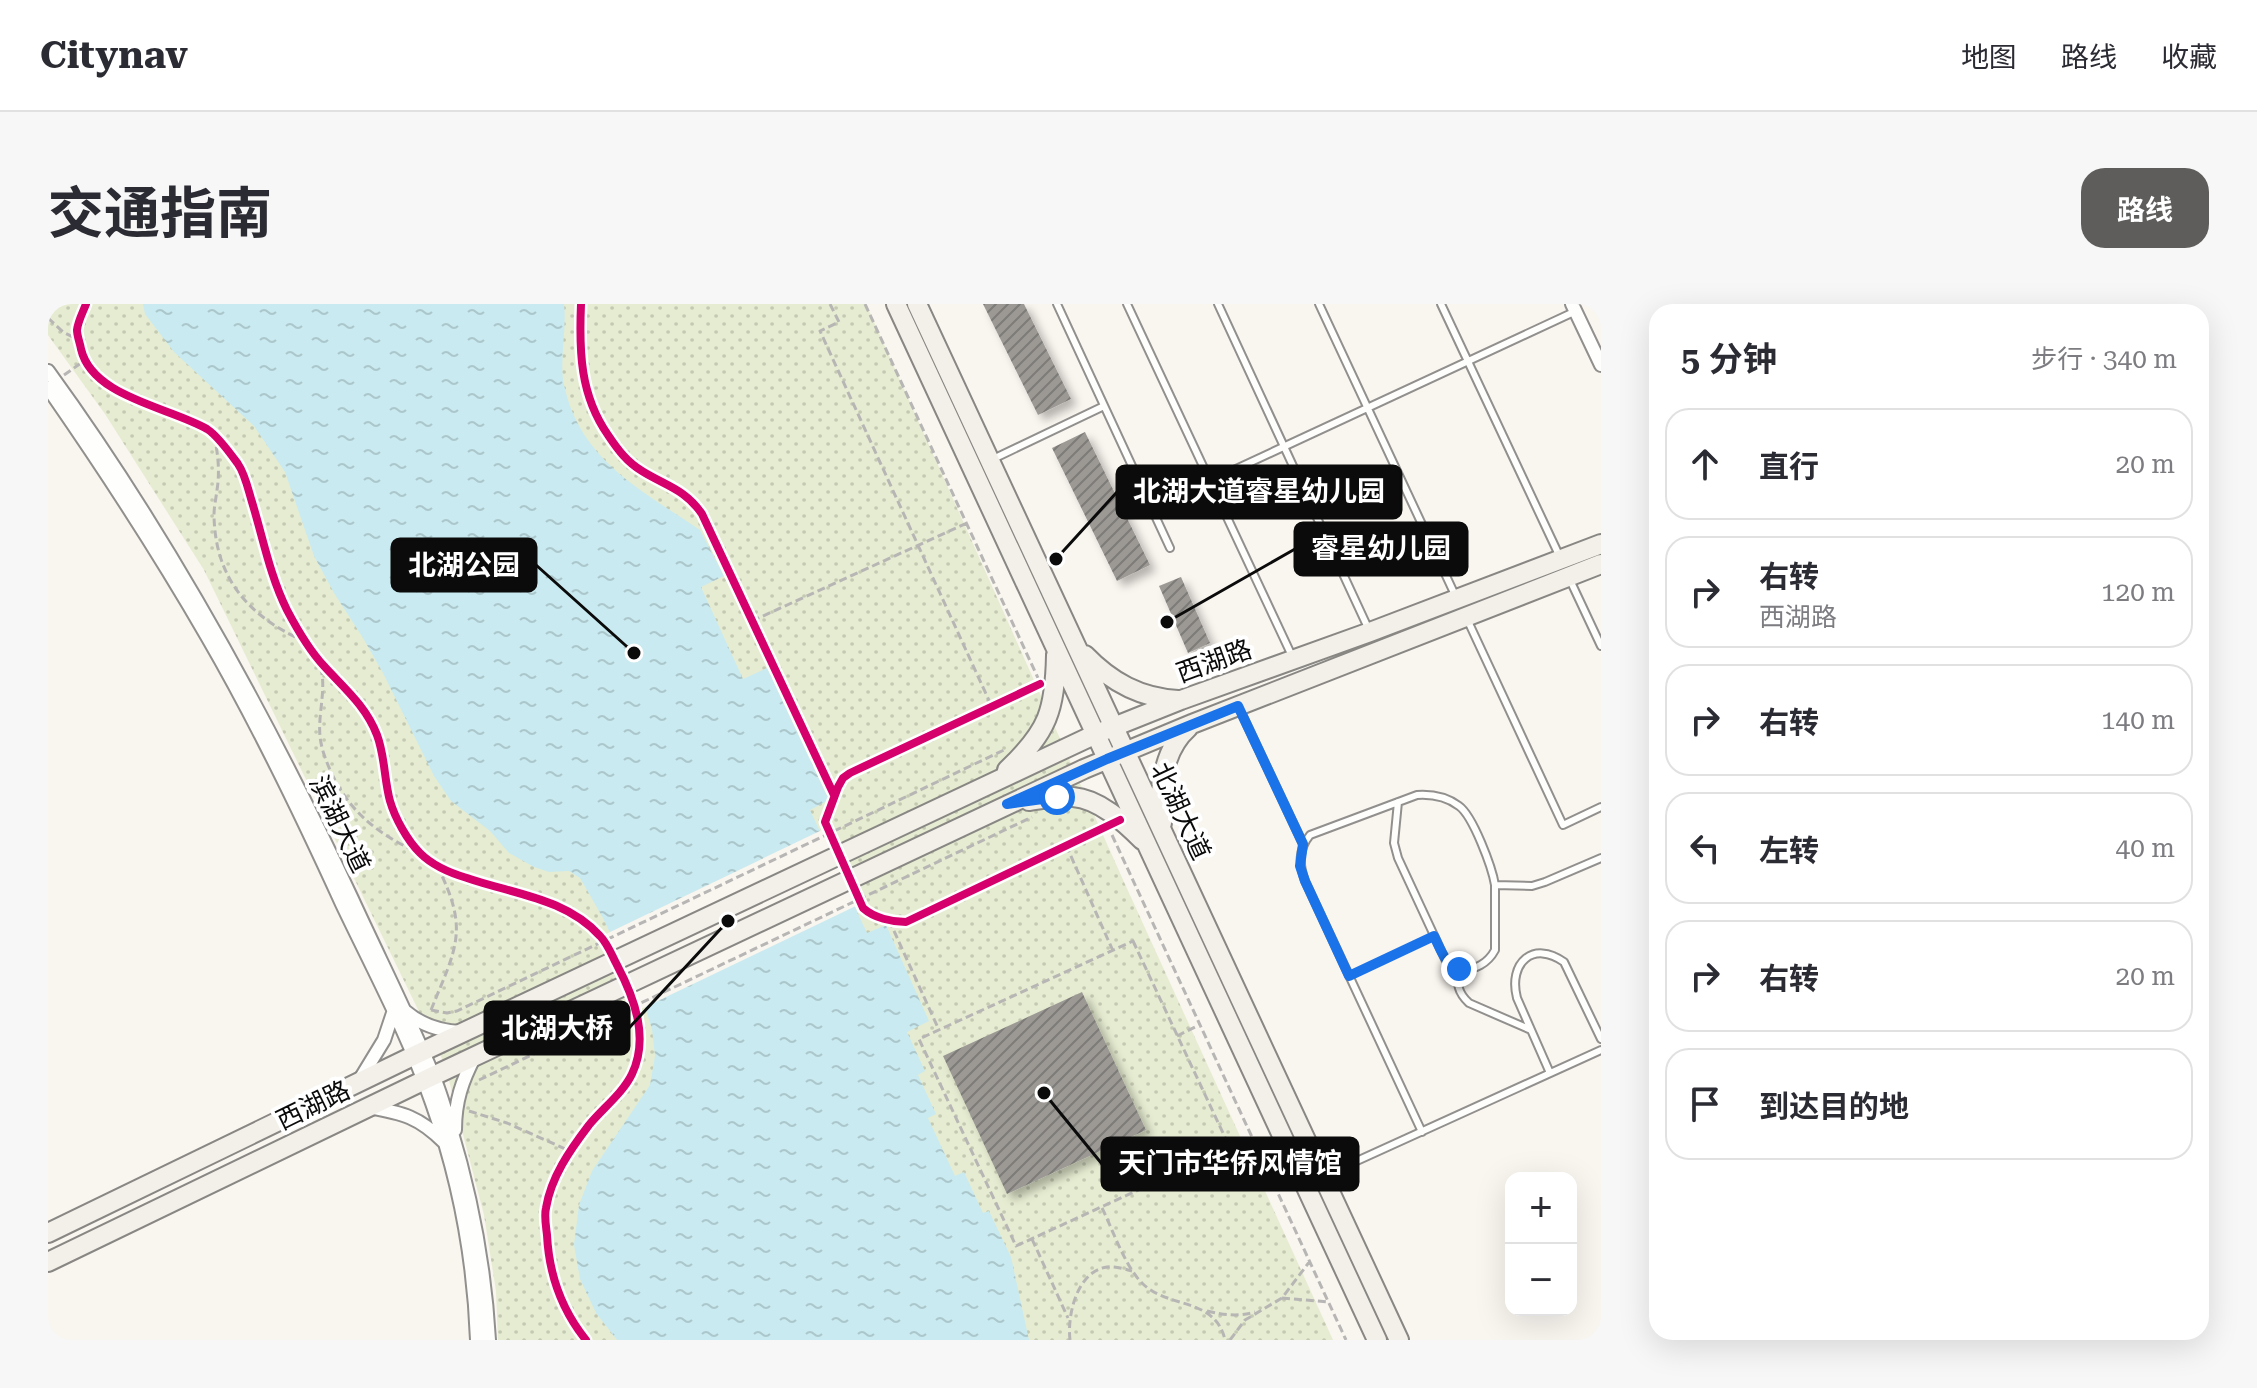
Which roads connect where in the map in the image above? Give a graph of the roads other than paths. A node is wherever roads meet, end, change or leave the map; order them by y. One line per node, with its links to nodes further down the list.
1 (896, 304): 24 (main road, 北湖大道)
2 (917, 304): 15 (main road, 北湖大道)
3 (1057, 304): 12 (lane)
4 (1127, 304): 16 (lane)
5 (1218, 304): 14 (lane)
6 (1319, 304): 13 (lane)
7 (1441, 304): 9 (lane)
8 (1574, 308): 9 (lane); 10 (street)
9 (1468, 362): 13 (lane); 20 (lane)
10 (1601, 365)
11 (50, 380): 42 (street, 滨湖大道)
12 (1104, 406): 15 (lane); 18 (lane)
13 (1368, 408): 14 (lane); 21 (lane)
14 (1284, 447): 16 (lane); 23 (lane)
15 (990, 460): 24 (main road, 北湖大道)
16 (1210, 481): 27 (lane)
17 (1601, 544): 20 (main road, 西湖路)
18 (1170, 548)
19 (1601, 564): 20 (main road, 西湖路)
20 (1565, 568): 21 (main road, 西湖路); 22 (main road, 西湖路); 25 (lane)
21 (1457, 599): 22 (lane); 23 (main road, 西湖路)
22 (1466, 617): 26 (main road, 西湖路); 36 (lane)
23 (1370, 632): 26 (lane); 27 (main road, 西湖路)
24 (1066, 646): 28 (main road); 31 (main road, 北湖大道); 33 (main road)
25 (1601, 646)
26 (1379, 651): 29 (main road, 西湖路)
27 (1294, 660): 28 (main road, 西湖路)
28 (1181, 700): 31 (main road, 西湖路)
29 (1238, 706): 30 (main road, 西湖路); 38 (lane)
30 (1192, 724): 32 (main road, 西湖路); 37 (main road)
31 (1104, 730): 32 (main road, 北湖大道); 33 (main road, 西湖路)
32 (1116, 755): 35 (main road, 西湖路); 37 (main road, 北湖大道)
33 (995, 781): 44 (main road, 西湖路)
34 (1398, 802): 38 (lane); 40 (lane); 41 (lane)
35 (1007, 804): 37 (main road); 48 (main road, 西湖路)
36 (1601, 807)
37 (1156, 842): 55 (main road, 北湖大道); 60 (main road, 北湖大道)
38 (1303, 844): 53 (lane)
39 (1601, 858): 40 (lane)
40 (1495, 885): 41 (lane)
41 (1459, 969): 43 (lane)
42 (398, 1011): 44 (street); 47 (street, 滨湖大道); 51 (street)
43 (1531, 1030): 45 (lane); 49 (lane)
44 (464, 1032): 47 (main road, 西湖路)
45 (1601, 1039)
46 (1601, 1050): 49 (lane)
47 (418, 1054): 50 (street, 滨湖大道); 51 (main road, 西湖路)
48 (475, 1056): 50 (main road, 西湖路); 54 (street)
49 (1550, 1073): 53 (lane)
50 (429, 1078): 52 (main road, 西湖路); 54 (street, 滨湖大道)
51 (358, 1083): 56 (main road, 西湖路)
52 (369, 1107): 54 (street); 57 (main road, 西湖路)
53 (1422, 1132): 55 (lane)
54 (450, 1142): 58 (street, 滨湖大道); 59 (street, 滨湖大道)
55 (1322, 1177): 61 (main road, 北湖大道)
56 (48, 1233)
57 (48, 1262)
58 (477, 1340)
59 (489, 1340)
60 (1377, 1340)
61 (1399, 1340)

